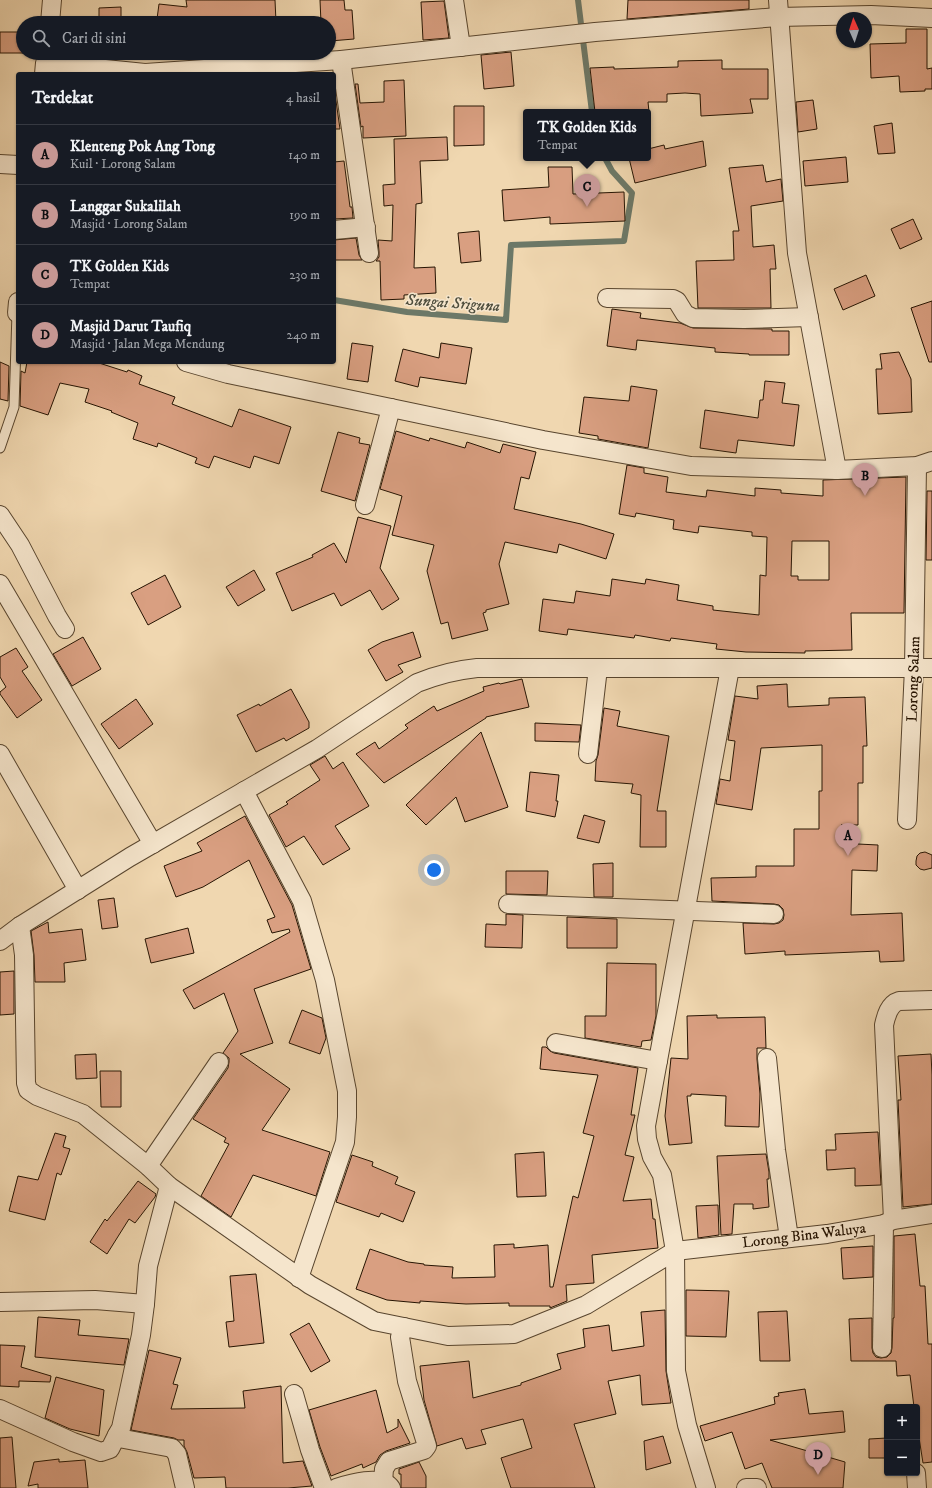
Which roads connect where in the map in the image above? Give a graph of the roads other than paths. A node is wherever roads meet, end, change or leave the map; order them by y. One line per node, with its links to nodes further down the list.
1 (52, 0): 4 (street)
2 (454, 0): 6 (street)
3 (778, 8): 5 (street); 6 (street); 17 (street)
4 (51, 16)
5 (932, 18)
6 (461, 47): 7 (street)
7 (340, 60): 10 (street); 13 (street)
8 (45, 63): 9 (street)
9 (135, 72)
10 (160, 72)
11 (0, 164): 12 (street)
12 (16, 165)
13 (366, 227): 14 (street); 15 (street)
14 (336, 230)
15 (369, 253)
16 (607, 298): 17 (street)
17 (809, 317): 23 (street)
18 (16, 358): 21 (lane)
19 (193, 364): 20 (street)
20 (391, 408): 23 (street); 24 (street)
21 (0, 448)
22 (925, 464): 23 (street); 30 (street, Lorong Salam)
23 (837, 470)
24 (364, 505)
25 (0, 515): 27 (street)
26 (0, 584): 36 (street)
27 (65, 629)
28 (598, 668): 29 (street); 33 (street); 34 (street)
29 (730, 668): 30 (street); 39 (street)
30 (914, 668): 31 (street); 35 (street, Lorong Salam)
31 (932, 668)
32 (0, 754): 37 (street)
33 (588, 754)
34 (244, 791): 36 (street); 54 (street)
35 (907, 820)
36 (153, 844): 37 (street)
37 (78, 890): 41 (street)
38 (508, 904): 39 (street)
39 (686, 910): 40 (street); 46 (street)
40 (774, 914)
41 (20, 926): 42 (street); 48 (street)
42 (0, 941)
43 (932, 1000): 51 (street)
44 (556, 1043): 46 (street)
45 (767, 1058): 52 (street)
46 (658, 1061): 53 (street)
47 (219, 1062): 48 (street)
48 (148, 1166): 49 (street)
49 (169, 1186): 54 (street); 56 (street)
50 (932, 1214): 51 (street, Lorong Bina Waluya)
51 (888, 1222): 52 (street, Lorong Bina Waluya); 58 (street)
52 (789, 1238): 53 (street, Lorong Bina Waluya)
53 (675, 1251): 57 (street); 67 (street)
54 (299, 1278): 57 (street)
55 (0, 1302): 56 (street)
56 (145, 1304): 61 (street)
57 (404, 1327): 63 (street)
58 (882, 1348)
59 (294, 1394): 65 (street)
60 (0, 1409): 61 (street)
61 (117, 1435): 64 (street)
62 (916, 1476): 70 (street)
63 (387, 1485): 66 (street)
64 (185, 1488)
65 (324, 1488)
66 (336, 1488)
67 (706, 1488)
68 (746, 1488): 69 (street)
69 (757, 1488)
70 (917, 1488)

